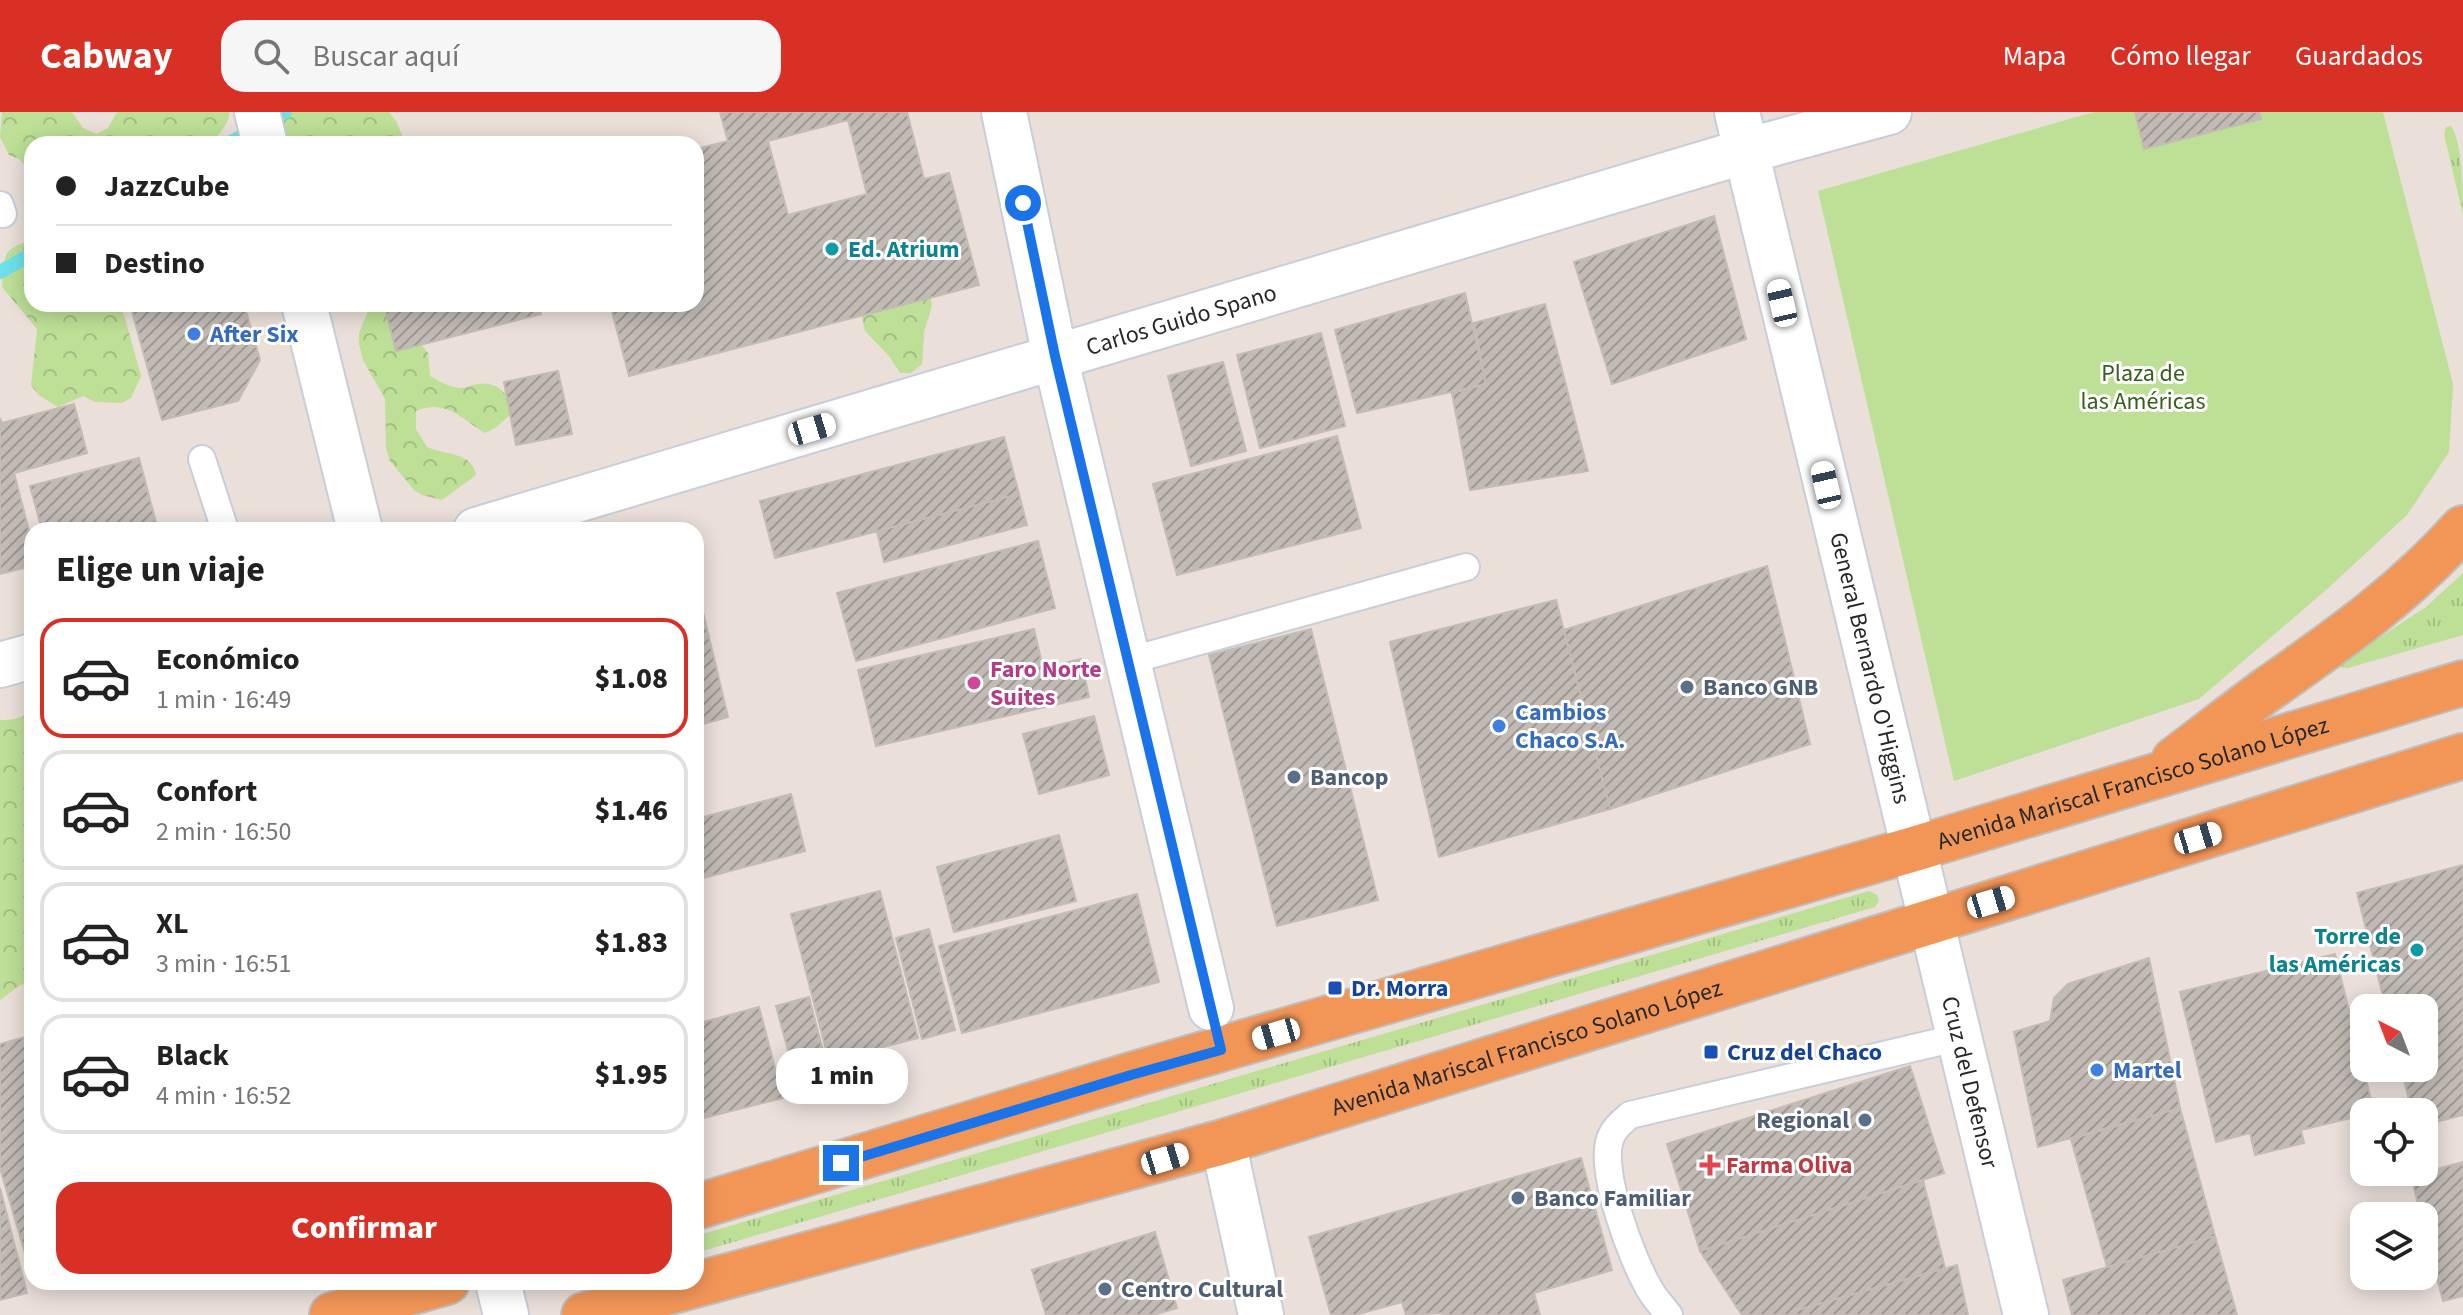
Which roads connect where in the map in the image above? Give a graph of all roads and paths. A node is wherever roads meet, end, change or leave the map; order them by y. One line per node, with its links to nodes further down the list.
1 (257, 112): 5 (street)
2 (1004, 112): 7 (street)
3 (1889, 112): 4 (street, Carlos Guido Spano)
4 (1742, 131): 7 (street, Carlos Guido Spano); 20 (street, General Bernardo O'Higgins)
5 (263, 136)
6 (306, 312): 10 (street)
7 (1055, 356): 11 (street, Carlos Guido Spano); 15 (street)
8 (202, 459): 9 (lane)
9 (222, 522)
10 (358, 522)
11 (503, 522)
12 (2463, 528): 19 (highway)
13 (1466, 567): 15 (lane)
14 (24, 658): 16 (street)
15 (1128, 661): 23 (street)
16 (0, 665)
17 (2463, 683): 19 (highway, Avenida Mariscal Francisco Solano López)
18 (2463, 756): 21 (highway, Avenida Mariscal Francisco Solano López)
19 (2150, 779): 20 (highway, Avenida Mariscal Francisco Solano López)
20 (1914, 849): 21 (street, Cruz del Defensor); 23 (highway, Avenida Mariscal Francisco Solano López)
21 (1932, 920): 22 (street, Cruz del Defensor); 24 (highway, Avenida Mariscal Francisco Solano López)
22 (1960, 1037): 34 (lane); 35 (street, Cruz del Defensor)
23 (1221, 1050): 25 (highway, Avenida Mariscal Francisco Solano López)
24 (1223, 1142): 26 (highway, Avenida Mariscal Francisco Solano López); 33 (street)
25 (704, 1205)
26 (704, 1283)
27 (419, 1290): 30 (highway)
28 (500, 1290): 31 (street)
29 (676, 1290): 32 (highway, Avenida Mariscal Francisco Solano López)
30 (332, 1315)
31 (506, 1315)
32 (584, 1315)
33 (1261, 1315)
34 (1669, 1315)
35 (2026, 1315)

